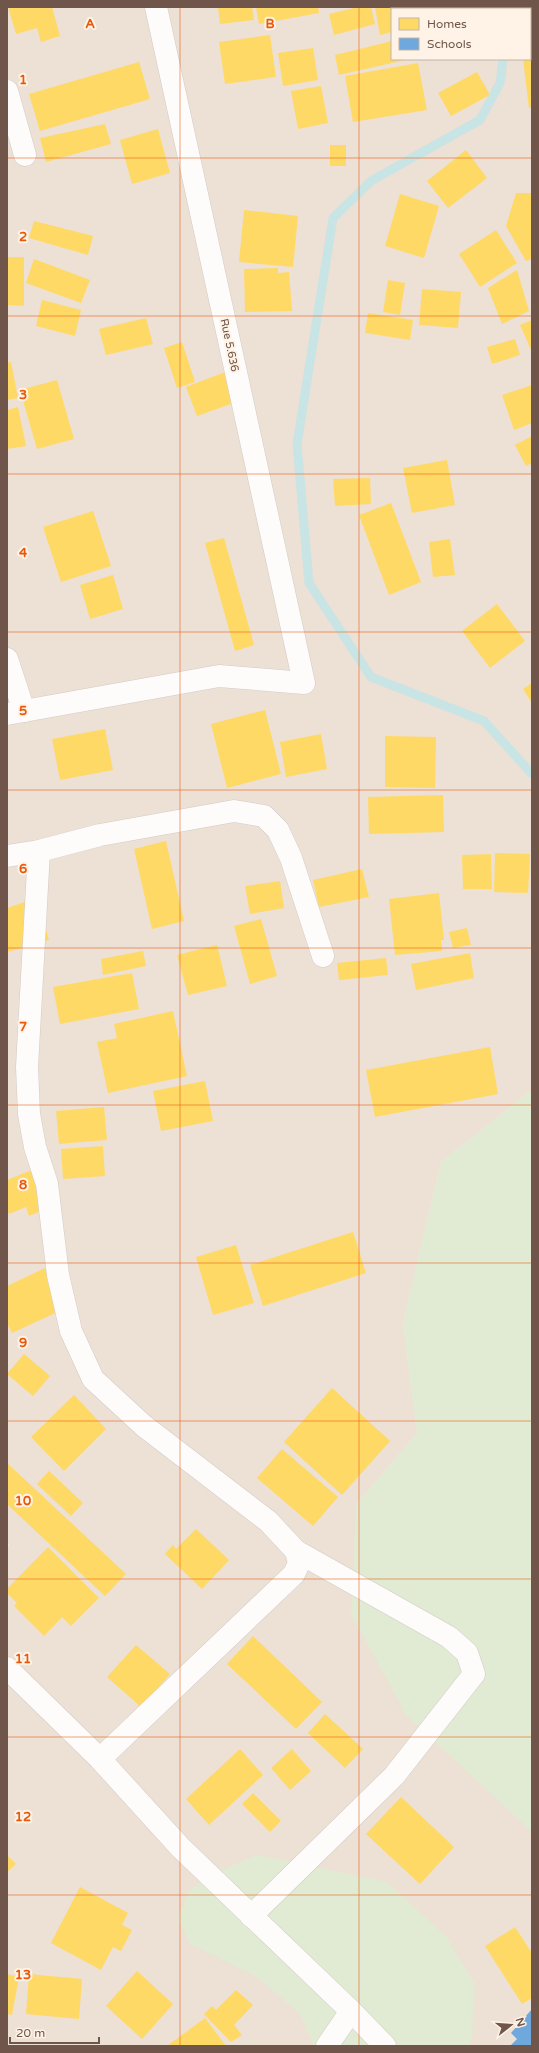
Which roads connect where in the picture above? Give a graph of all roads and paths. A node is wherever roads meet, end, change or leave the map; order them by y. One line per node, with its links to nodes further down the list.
1 (156, 7): 5 (street, Rue 5.636)
2 (7, 91): 3 (street)
3 (25, 155)
4 (7, 659): 5 (street)
5 (15, 713)
6 (39, 851): 7 (street); 8 (street); 9 (street)
7 (7, 856)
8 (323, 956)
9 (296, 1551): 11 (street); 12 (street)
10 (11, 1679): 11 (street)
11 (100, 1760): 12 (street)
12 (251, 1916): 13 (street)
13 (351, 2011): 14 (street); 15 (street)
14 (327, 2046)
15 (385, 2046)

